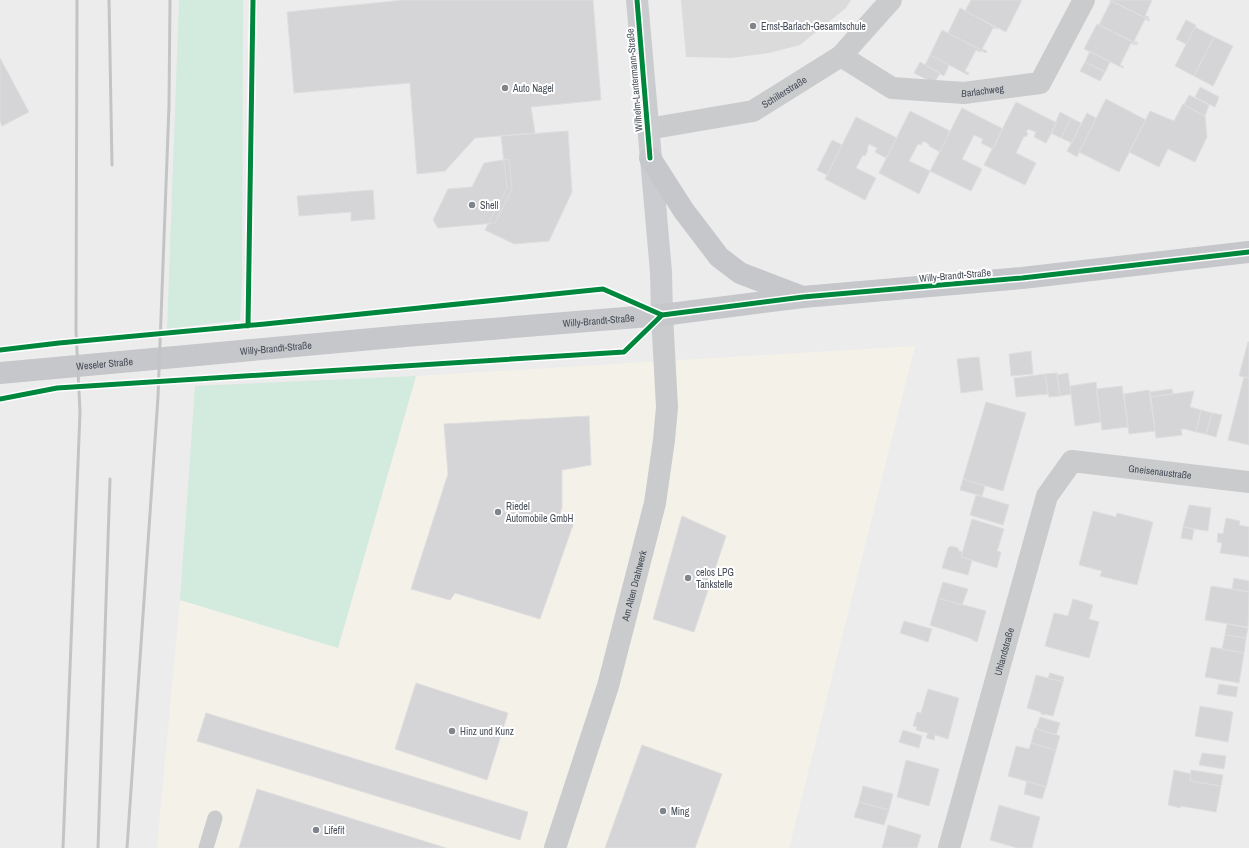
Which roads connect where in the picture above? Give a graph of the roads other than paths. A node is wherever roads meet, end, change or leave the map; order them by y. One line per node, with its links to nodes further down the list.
1 (637, 0): 5 (main road, Wilhelm-Lantermann-Straße)
2 (891, 0): 4 (street, Schillerstraße)
3 (1084, 0): 4 (street, Barlachweg)
4 (841, 56): 5 (street, Schillerstraße)
5 (648, 129): 6 (main road, Wilhelm-Lantermann-Straße)
6 (650, 158): 8 (main road); 9 (main road, Wilhelm-Lantermann-Straße)
7 (1249, 252): 8 (main road, Willy-Brandt-Straße)
8 (803, 297): 9 (main road, Willy-Brandt-Straße)
9 (662, 315): 10 (main road, Willy-Brandt-Straße); 16 (street, Am Alten Drahtwerk)
10 (209, 353): 11 (main road, Weseler Straße)
11 (0, 373)
12 (1072, 461): 13 (street, Gneisenaustraße); 17 (street, Uhlandstraße)
13 (1249, 482)
14 (216, 818): 15 (lane)
15 (206, 848)
16 (556, 848)
17 (949, 848)

